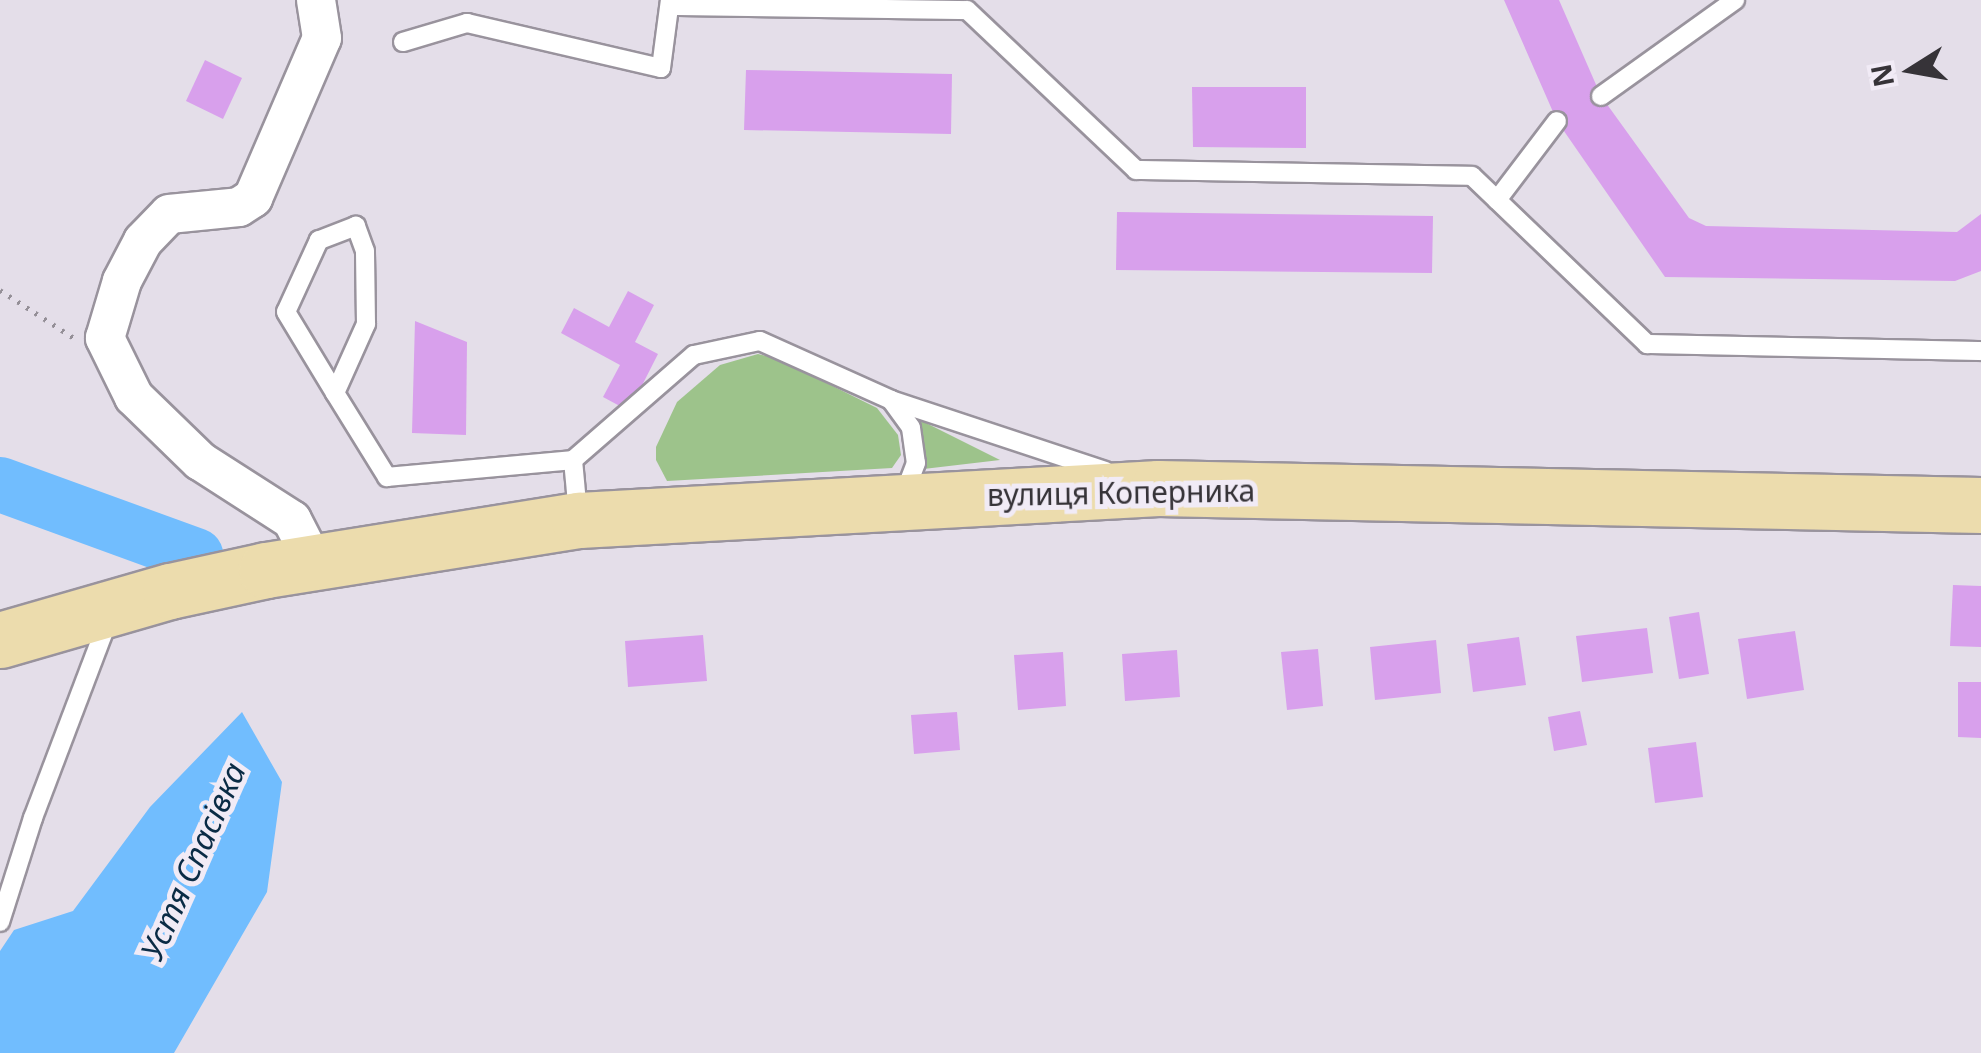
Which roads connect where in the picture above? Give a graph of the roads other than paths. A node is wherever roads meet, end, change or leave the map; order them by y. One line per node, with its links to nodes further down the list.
1 (316, 0): 16 (street)
2 (1735, 0): 5 (lane)
3 (670, 3): 4 (lane); 7 (lane)
4 (403, 42)
5 (1602, 96)
6 (1557, 121): 7 (lane)
7 (1496, 200): 8 (lane)
8 (1981, 352)
9 (335, 392): 9 (lane); 11 (lane)
10 (890, 400): 11 (lane); 12 (lane); 13 (lane)
11 (573, 460): 15 (lane)
12 (1158, 488): 13 (main road, вулиця Коперника); 14 (main road, вулиця Коперника)
13 (902, 499): 15 (main road, вулиця Коперника)
14 (1981, 505)
15 (579, 520): 16 (main road, вулиця Коперника)
16 (289, 566): 17 (main road, вулиця Коперника)
17 (114, 606): 18 (main road, вулиця Коперника); 19 (lane)
18 (0, 640)
19 (0, 922)

